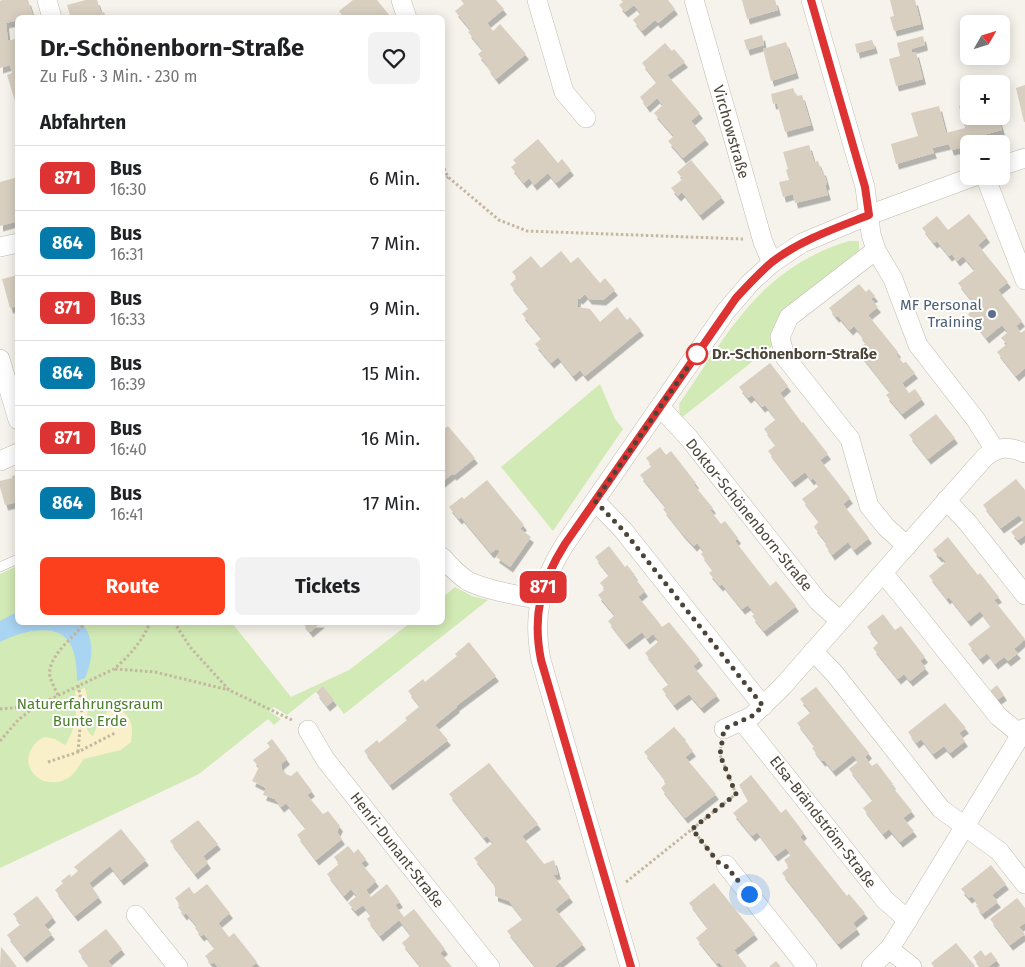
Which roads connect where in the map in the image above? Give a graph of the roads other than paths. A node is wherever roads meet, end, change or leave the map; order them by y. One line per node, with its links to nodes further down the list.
1 (47, 0): 6 (street)
2 (401, 0): 7 (street)
3 (537, 0): 8 (street)
4 (694, 0): 17 (street, Virchowstraße)
5 (811, 0): 13 (street)
6 (51, 15)
7 (406, 15)
8 (586, 118)
9 (1025, 158): 10 (street)
10 (1010, 163)
11 (960, 182): 13 (street)
12 (988, 185): 18 (street)
13 (869, 215): 16 (street); 17 (street)
14 (15, 243): 15 (street)
15 (0, 248)
16 (876, 250): 22 (street); 28 (street)
17 (772, 263): 20 (street)
18 (1025, 280)
19 (0, 359): 21 (street)
20 (660, 408): 27 (street); 35 (street, Doktor-Schönenborn-Straße)
21 (15, 410)
22 (995, 450): 23 (street); 26 (street)
23 (1025, 453)
24 (15, 454): 25 (street)
25 (0, 460)
26 (946, 500): 28 (street); 33 (street)
27 (595, 501): 34 (street); 37 (street)
28 (907, 546): 32 (street)
29 (15, 560): 31 (lane)
30 (445, 560): 34 (street)
31 (0, 567)
32 (883, 574): 35 (street); 39 (street)
33 (1025, 594)
34 (540, 600): 48 (street)
35 (840, 621): 36 (street)
36 (814, 651): 37 (street); 40 (street)
37 (763, 706): 44 (street, Elsa-Brändström-Straße)
38 (308, 730): 47 (street, Henri-Dunant-Straße)
39 (1023, 731): 40 (street)
40 (965, 826): 42 (street); 44 (street)
41 (726, 866): 49 (street)
42 (1025, 884)
43 (136, 915): 46 (street)
44 (908, 920): 45 (street)
45 (889, 949): 50 (street); 51 (street)
46 (178, 967)
47 (490, 967)
48 (630, 967)
49 (807, 967)
50 (871, 967)
51 (912, 967)

